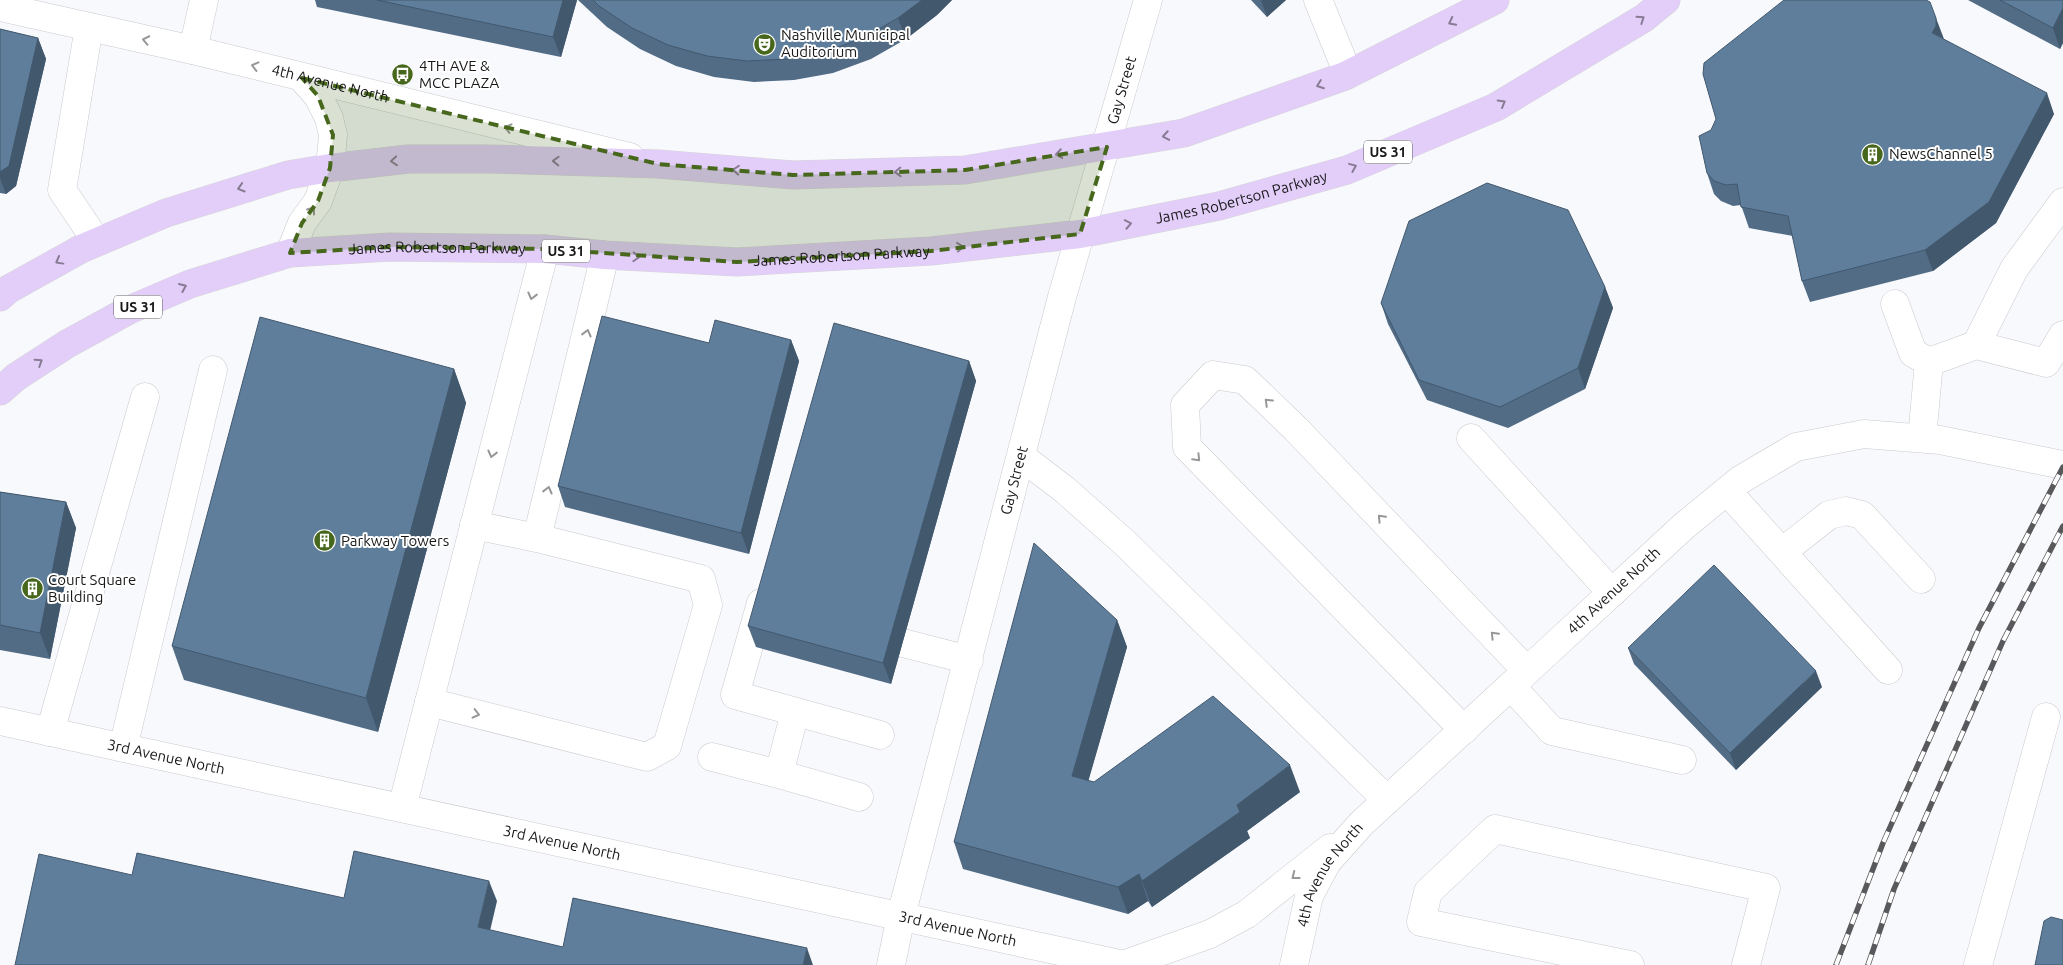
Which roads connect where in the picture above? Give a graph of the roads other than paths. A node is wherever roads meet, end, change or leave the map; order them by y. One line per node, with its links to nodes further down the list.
1 (204, 0): 8 (street)
2 (1148, 0): 11 (street, Gay Street)
3 (1318, 0): 9 (street)
4 (1495, 0): 9 (main road, one-way to 9)
5 (1666, 0): 15 (main road, James Robertson Parkway / US 31, one-way to 5)
6 (12, 6): 7 (street, 4th Avenue North)
7 (89, 27): 8 (street, 4th Avenue North, one-way to 7); 16 (street)
8 (193, 50): 10 (street, 4th Avenue North, one-way to 8)
9 (1348, 74): 11 (main road, one-way to 11)
10 (302, 78): 12 (street, 4th Avenue North, one-way to 10); 13 (street)
11 (1107, 146): 12 (main road, one-way to 12); 15 (street, Gay Street)
12 (658, 164): 13 (main road, one-way to 13)
13 (330, 168): 16 (main road, one-way to 16); 18 (street, one-way to 13)
14 (2063, 202): 23 (street)
15 (1080, 234): 19 (main road, James Robertson Parkway / US 31, one-way to 15); 30 (street, Gay Street)
16 (97, 242): 20 (main road, one-way to 20)
17 (545, 249): 18 (main road, James Robertson Parkway / US 31); 19 (main road, James Robertson Parkway / US 31); 33 (street, one-way to 33)
18 (290, 253): 26 (main road, James Robertson Parkway / US 31, one-way to 18)
19 (605, 255): 34 (street, one-way to 19)
20 (0, 297)
21 (1895, 304): 24 (street)
22 (2063, 335): 23 (street)
23 (1976, 345): 24 (street)
24 (1929, 362): 29 (street)
25 (213, 370): 50 (street)
26 (0, 391)
27 (145, 397): 48 (street)
28 (1471, 438): 37 (street)
29 (1922, 438): 31 (street, 4th Avenue North); 32 (street, 4th Avenue North)
30 (1022, 457): 40 (street, Gay Street); 55 (street)
31 (2063, 465)
32 (1727, 491): 35 (street); 37 (street, 4th Avenue North)
33 (474, 524): 34 (street); 43 (street)
34 (537, 538): 43 (street, one-way to 34)
35 (1782, 552): 36 (street); 41 (street)
36 (1921, 579)
37 (1612, 593): 42 (street, 4th Avenue North)
38 (768, 605): 44 (street)
39 (903, 642): 40 (street)
40 (969, 660): 58 (street, Gay Street)
41 (1888, 670)
42 (1519, 678): 47 (street, 4th Avenue North); 47 (street, one-way to 47); 52 (street)
43 (429, 702): 56 (street)
44 (795, 712): 49 (street); 53 (street)
45 (2046, 717): 64 (street)
46 (0, 721): 48 (street, 3rd Avenue North)
47 (1464, 730): 55 (street, 4th Avenue North)
48 (50, 732): 50 (street, 3rd Avenue North)
49 (880, 735)
50 (123, 748): 56 (street, 3rd Avenue North)
51 (712, 756): 53 (street)
52 (1682, 760)
53 (779, 774): 54 (street)
54 (859, 797)
55 (1387, 800): 57 (street, 4th Avenue North)
56 (402, 808): 58 (street, 3rd Avenue North)
57 (1361, 824): 59 (street, one-way to 59); 61 (street, 4th Avenue North)
58 (902, 916): 59 (street, 3rd Avenue North); 60 (street, Gay Street)
59 (1114, 964)
60 (891, 965)
61 (1294, 965)
62 (1626, 965): 63 (street)
63 (1746, 965)
64 (1978, 965)

